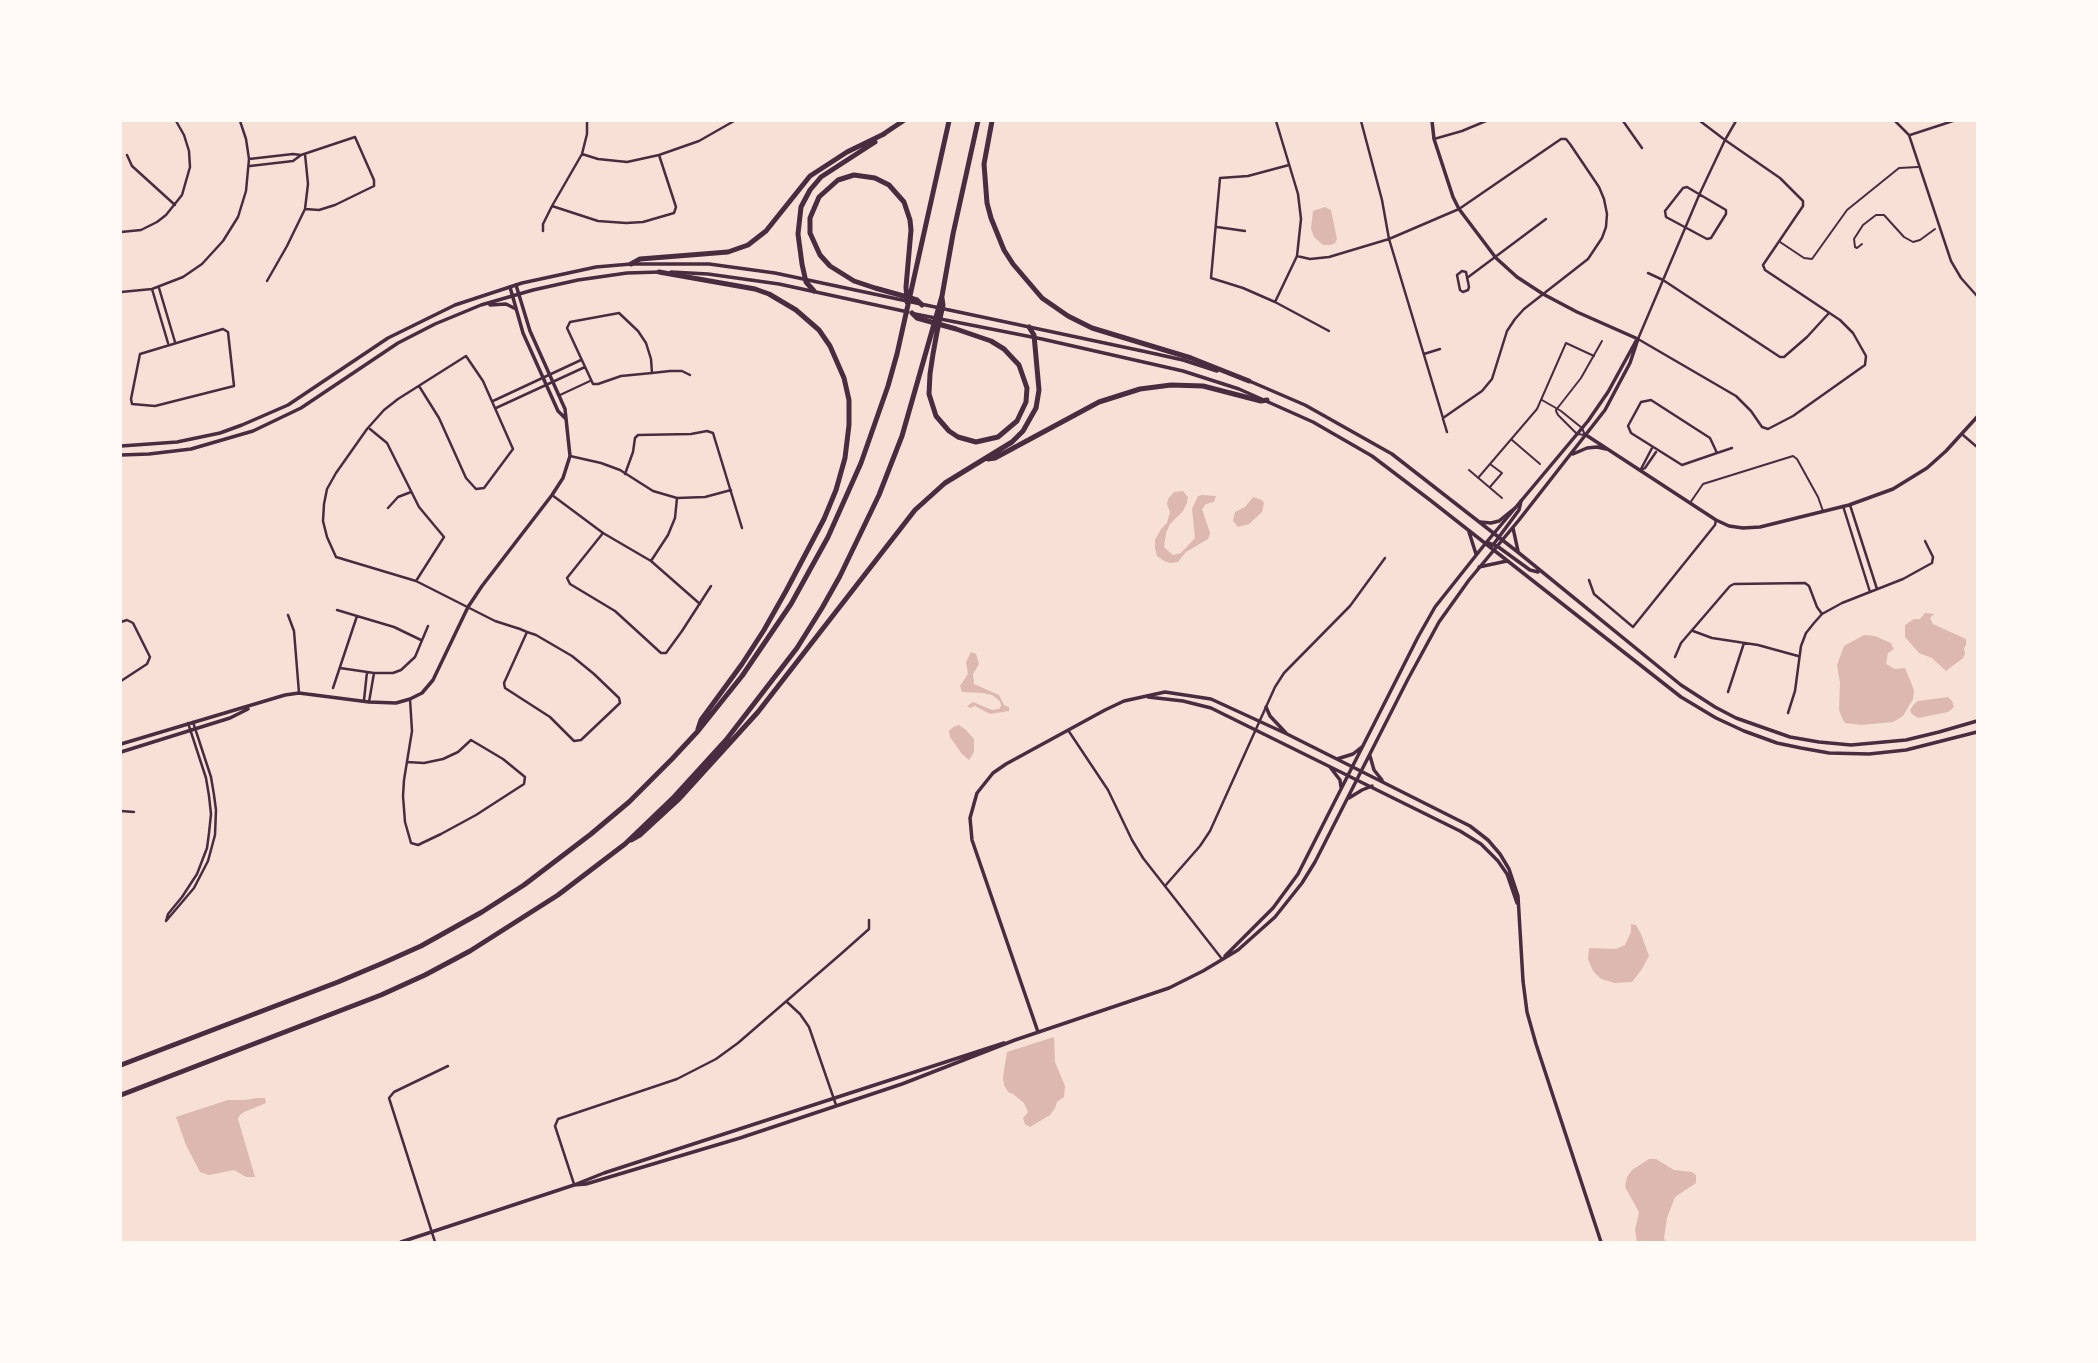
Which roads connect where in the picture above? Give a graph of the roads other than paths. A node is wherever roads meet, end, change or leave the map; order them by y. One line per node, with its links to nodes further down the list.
1 (176, 121): 34 (street)
2 (240, 121): 29 (street)
3 (587, 121): 25 (street)
4 (723, 121): 19 (street)
5 (734, 121): 19 (street)
6 (903, 121): 20 (highway)
7 (949, 121): 72 (highway)
8 (978, 121): 66 (highway)
9 (992, 121): 92 (highway)
10 (1276, 121): 30 (street)
11 (1361, 121): 45 (street)
12 (1432, 121): 22 (street)
13 (1486, 121): 22 (street)
14 (1623, 121): 24 (street)
15 (1700, 121): 23 (street)
16 (1736, 121): 23 (street)
17 (1895, 121): 21 (street)
18 (1953, 121): 21 (street)
19 (726, 125): 28 (street)
20 (884, 134): 50 (highway); 54 (highway)
21 (1909, 135): 32 (street)
22 (1434, 139): 37 (street)
23 (1725, 140): 33 (street); 46 (street)
24 (1642, 148)
25 (582, 154): 28 (street); 35 (street)
26 (127, 155): 34 (street)
27 (303, 155): 29 (street); 31 (street); 36 (street); 36 (street)
28 (659, 155): 35 (street)
29 (249, 159): 31 (street)
30 (1289, 164): 39 (street); 48 (street)
31 (249, 166): 59 (street)
32 (1919, 166): 46 (street); 67 (street)
33 (1700, 193): 40 (street); 40 (street); 40 (street)
34 (175, 205): 43 (street)
35 (552, 206): 42 (street)
36 (305, 209): 56 (street)
37 (1459, 209): 45 (street); 49 (street); 64 (street)
38 (1546, 219): 49 (street)
39 (1217, 227): 44 (street); 68 (street)
40 (1685, 227): 55 (street)
41 (1935, 229): 47 (street)
42 (543, 231)
43 (121, 232)
44 (1245, 232)
45 (1389, 239): 48 (street); 83 (street)
46 (1780, 241): 73 (street)
47 (1862, 244)
48 (1297, 256): 68 (street)
49 (1496, 258): 53 (street); 64 (street)
50 (631, 264): 54 (street); 57 (street)
51 (659, 272): 61 (street); 63 (street); 198 (highway)
52 (1648, 273): 55 (street)
53 (1467, 278): 53 (street)
54 (805, 280): 61 (highway); 70 (street)
55 (1663, 280): 73 (street); 78 (street)
56 (267, 281)
57 (516, 285): 58 (street); 63 (street)
58 (509, 286): 65 (street); 112 (street)
59 (159, 287): 60 (street); 80 (street)
60 (152, 289): 62 (street); 81 (street)
61 (814, 291): 72 (street)
62 (121, 292)
63 (519, 293): 65 (street); 88 (street)
64 (1543, 294): 78 (street); 102 (street)
65 (512, 295): 69 (street); 71 (street)
66 (942, 296): 74 (highway); 220 (highway)
67 (1977, 296)
68 (1275, 302): 76 (street)
69 (481, 305): 71 (street); 119 (street)
70 (922, 305): 72 (highway); 75 (street)
71 (516, 309): 90 (street)
72 (909, 311): 74 (highway); 198 (highway)
73 (1829, 313): 78 (street)
74 (956, 325): 77 (street)
75 (1028, 327): 77 (highway); 92 (street)
76 (1329, 331)
77 (1034, 337): 97 (street); 122 (highway)
78 (1638, 340): 106 (street); 109 (street)
79 (1602, 341): 84 (street)
80 (175, 342): 81 (street); 81 (street)
81 (168, 344)
82 (1440, 349): 83 (street)
83 (1423, 354): 102 (street)
84 (1594, 356): 98 (street); 101 (street)
85 (581, 360): 86 (street); 87 (street); 88 (street)
86 (585, 367): 91 (street); 93 (street)
87 (652, 373): 89 (street); 91 (street)
88 (550, 375): 90 (street); 93 (street)
89 (690, 375)
90 (542, 378): 95 (street); 99 (street)
91 (591, 381): 96 (street)
92 (1249, 381): 143 (street)
93 (554, 382): 95 (street); 96 (street)
94 (419, 386): 99 (street); 100 (street); 105 (street)
95 (546, 386): 100 (street); 104 (street)
96 (559, 396): 104 (street)
97 (1267, 400): 122 (highway); 146 (street)
98 (1542, 400): 101 (street); 111 (street)
99 (493, 401): 100 (street)
100 (496, 408)
101 (1556, 410): 106 (street); 108 (street)
102 (1443, 418): 107 (street)
103 (1977, 418): 110 (street)
104 (566, 419): 121 (street)
105 (369, 428): 131 (street); 161 (street)
106 (1582, 428): 108 (street); 109 (street)
107 (1447, 432)
108 (1577, 434): 109 (street); 135 (street)
109 (1586, 435): 116 (street); 120 (street)
110 (1963, 435): 113 (street); 137 (street)
111 (1511, 440): 123 (street); 124 (street)
112 (121, 446)
113 (1977, 447)
114 (1653, 448): 117 (street); 118 (street); 126 (street)
115 (1732, 448): 118 (street)
116 (1608, 450): 120 (street); 126 (street)
117 (1657, 450): 118 (street); 126 (street)
118 (1717, 453)
119 (121, 454)
120 (1571, 455): 145 (street)
121 (570, 456): 127 (street); 132 (street)
122 (982, 461): 220 (highway)
123 (1490, 464): 128 (street); 129 (street)
124 (1540, 464)
125 (1469, 470): 128 (street)
126 (1641, 470): 136 (street)
127 (625, 474): 130 (street); 133 (street)
128 (1478, 478): 129 (street)
129 (1489, 488): 134 (street)
130 (731, 489): 133 (street); 144 (street)
131 (411, 492): 139 (street); 161 (street)
132 (552, 495): 147 (street); 166 (street)
133 (677, 498): 156 (street)
134 (1502, 498)
135 (1521, 501): 140 (street); 149 (street)
136 (1689, 504): 141 (street); 142 (street)
137 (1849, 505): 138 (street); 163 (street)
138 (1843, 506): 141 (street); 164 (street)
139 (388, 508)
140 (1515, 508): 143 (street); 148 (street)
141 (1823, 512): 142 (street)
142 (1716, 520): 160 (street)
143 (1478, 521): 148 (street)
144 (742, 528)
145 (1513, 528): 149 (street); 153 (street)
146 (1468, 530): 151 (street); 154 (street)
147 (603, 533): 156 (street); 165 (street)
148 (1494, 534): 149 (street); 151 (street)
149 (1500, 539): 152 (street); 153 (street)
150 (1925, 541): 163 (street)
151 (1485, 544): 152 (street); 154 (street)
152 (1495, 547): 157 (street); 158 (street); 159 (street)
153 (1519, 553): 159 (street)
154 (1476, 554): 203 (street)
155 (1385, 558): 190 (street)
156 (651, 561): 165 (street)
157 (1507, 561): 158 (street); 199 (street)
158 (1479, 567): 206 (street)
159 (1540, 573): 193 (street)
160 (1589, 580)
161 (416, 581): 166 (street)
162 (710, 586): 165 (street)
163 (1877, 589): 164 (street)
164 (1870, 592): 168 (street)
165 (700, 604)
166 (468, 607): 174 (street); 187 (street)
167 (337, 610): 170 (street)
168 (1822, 614): 173 (street); 177 (street)
169 (288, 615): 185 (street)
170 (357, 615): 175 (street); 179 (street)
171 (121, 622): 182 (street)
172 (428, 626): 175 (street)
173 (1693, 631): 176 (street); 178 (street)
174 (527, 632): 174 (street)
175 (421, 640): 181 (street)
176 (1744, 643): 177 (street); 184 (street)
177 (1799, 656): 191 (street)
178 (1675, 657)
179 (340, 668): 180 (street); 183 (street)
180 (367, 672): 181 (street); 188 (street)
181 (374, 673): 188 (street)
182 (121, 681)
183 (333, 688)
184 (1728, 692)
185 (299, 693): 188 (street); 189 (street)
186 (1146, 696): 192 (street); 195 (street); 197 (street)
187 (410, 699): 188 (street); 208 (street)
188 (366, 702)
189 (252, 706): 194 (street); 196 (street)
190 (1266, 707): 192 (street); 200 (street)
191 (1788, 713)
192 (1259, 721): 195 (street); 200 (street)
193 (1977, 721)
194 (190, 722): 196 (street); 201 (street)
195 (1255, 729): 209 (street); 221 (street)
196 (192, 730): 196 (street); 204 (street)
197 (1068, 730): 221 (street); 226 (street)
198 (698, 731): 228 (highway)
199 (1977, 732)
200 (1287, 734): 207 (street)
201 (144, 737): 202 (street); 204 (street)
202 (121, 744)
203 (1365, 744): 207 (street); 210 (street)
204 (147, 745): 205 (street)
205 (121, 752)
206 (1370, 756): 211 (street); 214 (street)
207 (1337, 759): 210 (street)
208 (407, 762): 208 (street)
209 (1328, 765): 212 (street); 216 (street)
210 (1353, 767): 211 (street); 212 (street)
211 (1361, 771): 213 (street); 214 (street)
212 (1349, 775): 213 (street); 216 (street)
213 (1357, 780): 215 (street); 217 (street)
214 (1383, 781): 222 (street)
215 (1372, 786): 217 (street); 222 (street)
216 (1342, 790): 224 (street)
217 (1347, 799): 224 (street)
218 (121, 811): 219 (street)
219 (134, 812)
220 (625, 844): 230 (highway)
221 (1165, 886): 224 (street)
222 (1519, 917): 237 (street)
223 (870, 920): 225 (street)
224 (1222, 959): 226 (street)
225 (787, 1002): 231 (street); 233 (street)
226 (1038, 1032): 227 (street)
227 (1015, 1040): 231 (street); 232 (street)
228 (121, 1065)
229 (448, 1066): 234 (street)
230 (121, 1095)
231 (833, 1097): 232 (street); 233 (street)
232 (836, 1106): 233 (street)
233 (574, 1185): 234 (street)
234 (432, 1232): 235 (street); 236 (street)
235 (401, 1242)
236 (435, 1242)
237 (1601, 1242)

